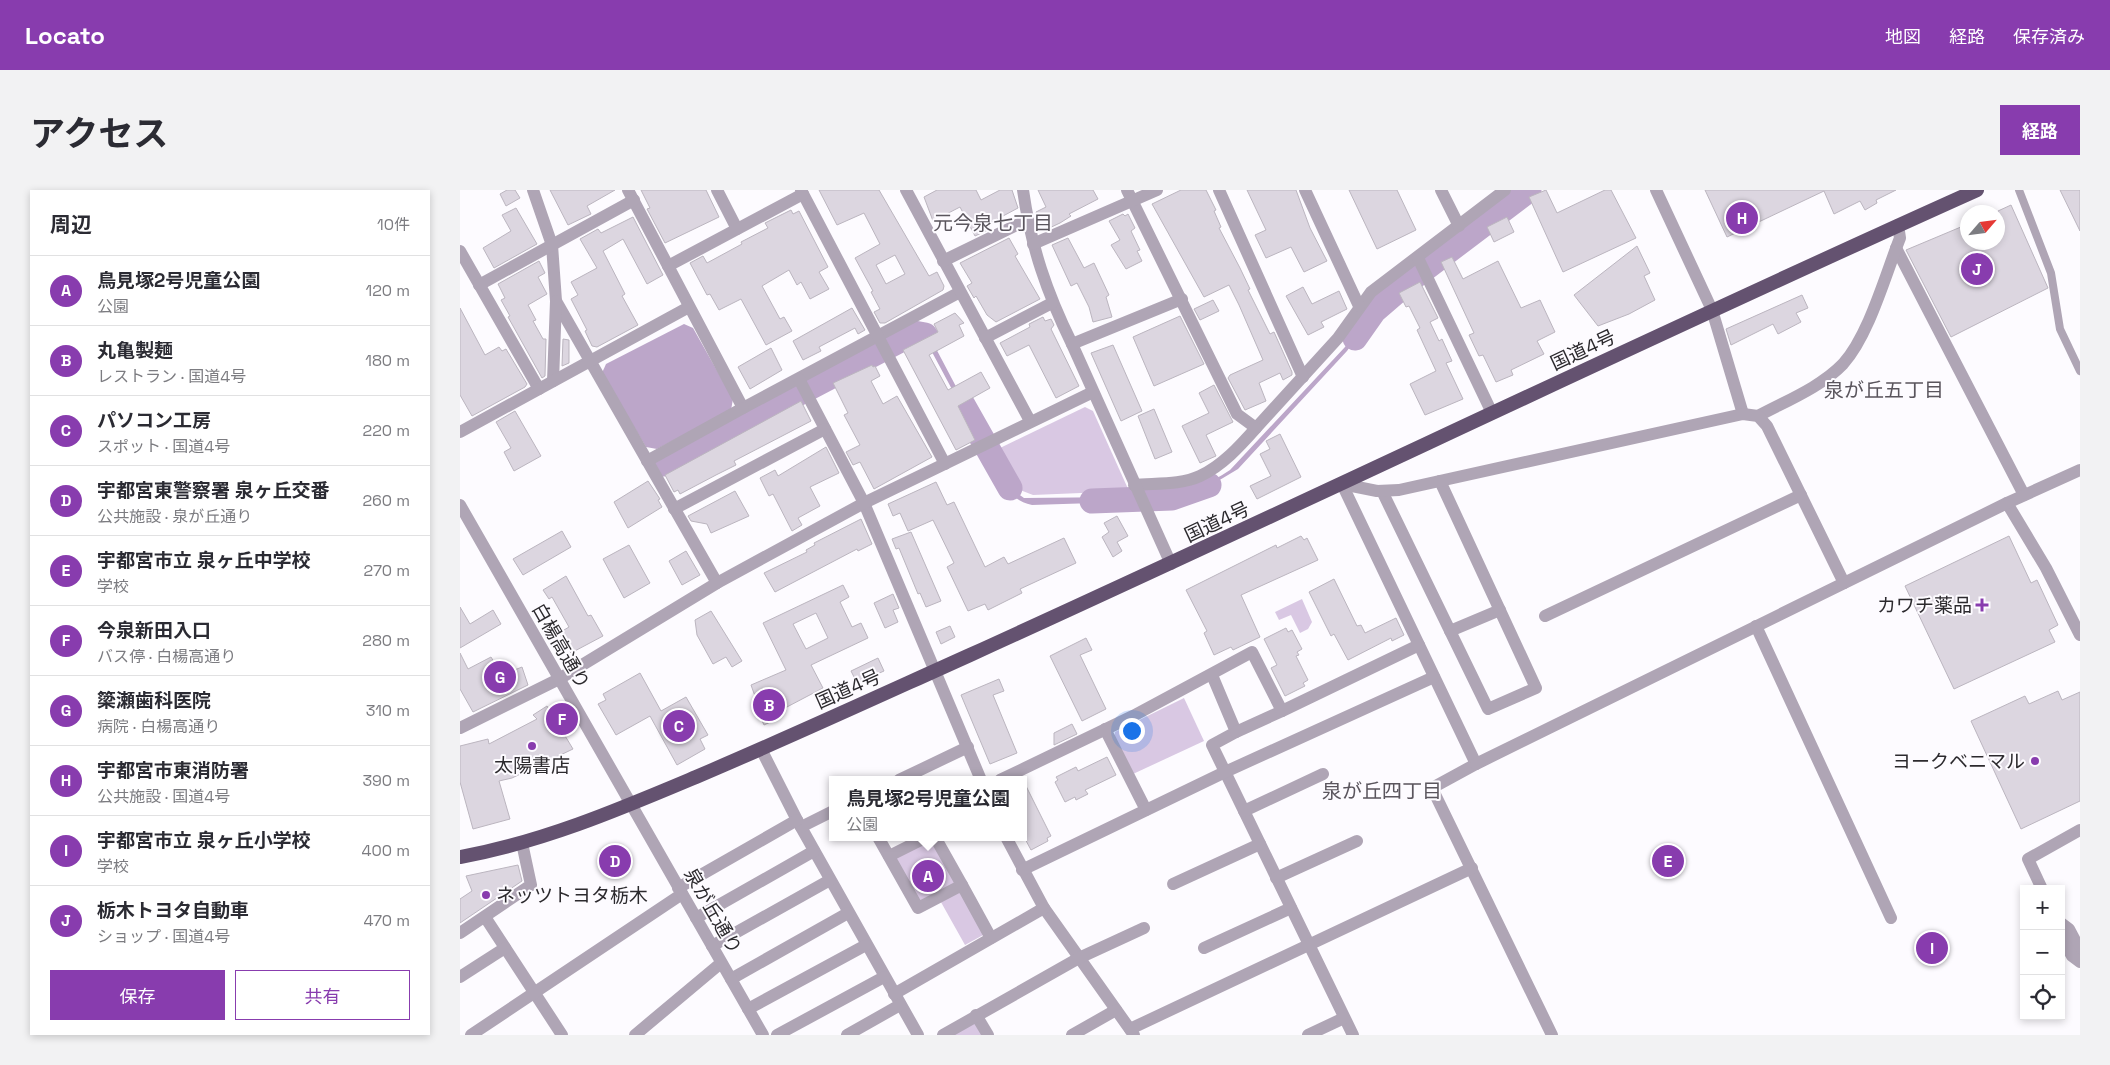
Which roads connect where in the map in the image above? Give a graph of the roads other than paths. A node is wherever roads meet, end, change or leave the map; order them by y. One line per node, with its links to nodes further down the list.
1 (533, 190): 21 (street)
2 (717, 190): 19 (street)
3 (1022, 190): 16 (street)
4 (1157, 190): 15 (street)
5 (1219, 190): 40 (street)
6 (1305, 190): 32 (street)
7 (1441, 190): 18 (street)
8 (1505, 190): 18 (street)
9 (1656, 190): 34 (street)
10 (1977, 190): 17 (highway, 国道4号)
11 (2019, 190): 39 (lane)
12 (909, 191): 25 (street)
13 (802, 192): 19 (street); 35 (street)
14 (631, 195): 21 (street); 26 (street)
15 (1130, 196): 20 (street); 29 (street)
16 (1027, 220): 20 (street); 25 (street)
17 (1898, 225): 22 (street); 34 (highway, 国道4号)
18 (1459, 226): 24 (street)
19 (737, 229): 26 (street)
20 (1033, 244): 31 (street)
21 (552, 246): 27 (street); 30 (street)
22 (1896, 248): 48 (street); 61 (street)
23 (460, 251): 27 (street)
24 (1418, 258): 32 (street); 46 (street)
25 (943, 261): 28 (street)
26 (668, 266): 33 (street)
27 (480, 285): 43 (street)
28 (960, 292): 35 (street); 36 (street)
29 (1182, 299): 37 (street); 50 (street)
30 (556, 300): 38 (street); 42 (street)
31 (1052, 303): 36 (street); 37 (street)
32 (1359, 306): 40 (street)
33 (689, 307): 38 (street); 45 (street)
34 (1712, 310): 46 (highway, 国道4号); 47 (street)
35 (877, 337): 41 (street); 54 (street)
36 (984, 338): 49 (street)
37 (1072, 344): 44 (street)
38 (590, 362): 42 (street); 53 (street)
39 (2080, 371)
40 (1303, 377): 50 (street)
41 (799, 379): 45 (street); 51 (street)
42 (553, 382): 43 (street)
43 (538, 390): 52 (street)
44 (1093, 392): 49 (street); 58 (street)
45 (743, 408): 53 (street)
46 (1492, 414): 57 (highway, 国道4号)
47 (1743, 414): 48 (street); 56 (street)
48 (1758, 416): 60 (street)
49 (1030, 422): 54 (street)
50 (1256, 428): 58 (street)
51 (825, 429): 62 (street); 65 (street)
52 (460, 432)
53 (647, 461): 65 (street)
54 (945, 464): 62 (street)
55 (2080, 470): 61 (street)
56 (1440, 481): 59 (street); 69 (street)
57 (1342, 484): 59 (street); 66 (highway, 国道4号); 74 (street)
58 (1134, 485): 66 (street)
59 (1382, 491): 72 (street)
60 (1801, 495): 68 (street); 70 (street)
61 (2024, 495): 63 (street)
62 (864, 502): 67 (street); 75 (street)
63 (2006, 503): 68 (street); 73 (street)
64 (460, 505): 78 (street, 白楊高通り)
65 (674, 510): 67 (street)
66 (1171, 564): 75 (highway, 国道4号)
67 (717, 583): 78 (street)
68 (1844, 583): 71 (street)
69 (1500, 610): 72 (street); 72 (street)
70 (1545, 616)
71 (1756, 626): 85 (street); 120 (street)
72 (1450, 631)
73 (2080, 635)
74 (1419, 645): 77 (street); 79 (street)
75 (936, 670): 83 (street); 84 (highway, 国道4号)
76 (1212, 675): 79 (street); 81 (street); 82 (street)
77 (1434, 677): 85 (street); 86 (street)
78 (559, 679): 80 (street); 91 (street, 白楊高通り)
79 (1282, 711): 82 (street)
80 (460, 728)
81 (1105, 729): 90 (street); 92 (street)
82 (1236, 732): 86 (street)
83 (968, 747): 88 (street); 89 (street)
84 (761, 749): 91 (highway, 国道4号); 95 (street)
85 (1476, 764): 107 (street)
86 (1225, 772): 92 (street); 93 (street)
87 (1323, 774): 93 (street)
88 (907, 776)
89 (979, 776)
90 (1008, 776)
91 (630, 805): 102 (highway, 国道4号); 114 (street, 泉が丘通り)
92 (1146, 810): 108 (street)
93 (1244, 811): 103 (street)
94 (829, 812): 95 (street)
95 (799, 823): 104 (street); 114 (street)
96 (2080, 830): 113 (street)
97 (880, 841): 105 (street)
98 (919, 841): 105 (street)
99 (937, 841): 112 (street)
100 (1008, 841): 108 (street)
101 (1357, 841): 109 (street)
102 (522, 843): 106 (highway, 国道4号); 118 (street)
103 (1260, 844): 109 (street); 111 (street)
104 (814, 851): 110 (street); 119 (street)
105 (889, 856): 112 (street)
106 (460, 857)
107 (1472, 868): 127 (street); 158 (street)
108 (1022, 870): 115 (street)
109 (1276, 878): 116 (street)
110 (830, 880): 117 (street); 128 (street)
111 (1173, 884)
112 (962, 885): 124 (street)
113 (2040, 885)
114 (680, 891): 119 (street, 泉が丘通り); 138 (street)
115 (1044, 908): 124 (street); 132 (street)
116 (1291, 908): 127 (street); 130 (street)
117 (848, 913): 126 (street); 137 (street)
118 (485, 917): 123 (street); 129 (street)
119 (696, 918): 128 (street, 泉が丘通り)
120 (1891, 918)
121 (2065, 926): 131 (street)
122 (1144, 928): 132 (street)
123 (460, 933)
124 (991, 938): 139 (street)
125 (2065, 944): 133 (street)
126 (866, 945): 136 (street); 141 (street)
127 (1309, 945): 144 (street); 145 (street)
128 (712, 946): 134 (street, 泉が丘通り)
129 (505, 948): 135 (street); 138 (street)
130 (1204, 948)
131 (2080, 950)
132 (1079, 958): 142 (street); 143 (street)
133 (2080, 962)
134 (722, 963): 137 (street, 泉が丘通り); 148 (street)
135 (460, 977)
136 (884, 978): 139 (street); 150 (street)
137 (731, 979): 141 (street, 泉が丘通り)
138 (534, 993): 146 (street); 147 (street)
139 (894, 994): 140 (street)
140 (900, 1005): 151 (street); 152 (street)
141 (748, 1009): 149 (street, 泉が丘通り)
142 (1116, 1010): 145 (street); 155 (street)
143 (976, 1015): 153 (street); 154 (street)
144 (1344, 1018): 156 (street); 157 (street)
145 (1132, 1032)
146 (471, 1035)
147 (562, 1035)
148 (635, 1035)
149 (763, 1035)
150 (777, 1035)
151 (847, 1035)
152 (918, 1035)
153 (943, 1035)
154 (988, 1035)
155 (1072, 1035)
156 (1308, 1035)
157 (1353, 1035)
158 (1552, 1035)

